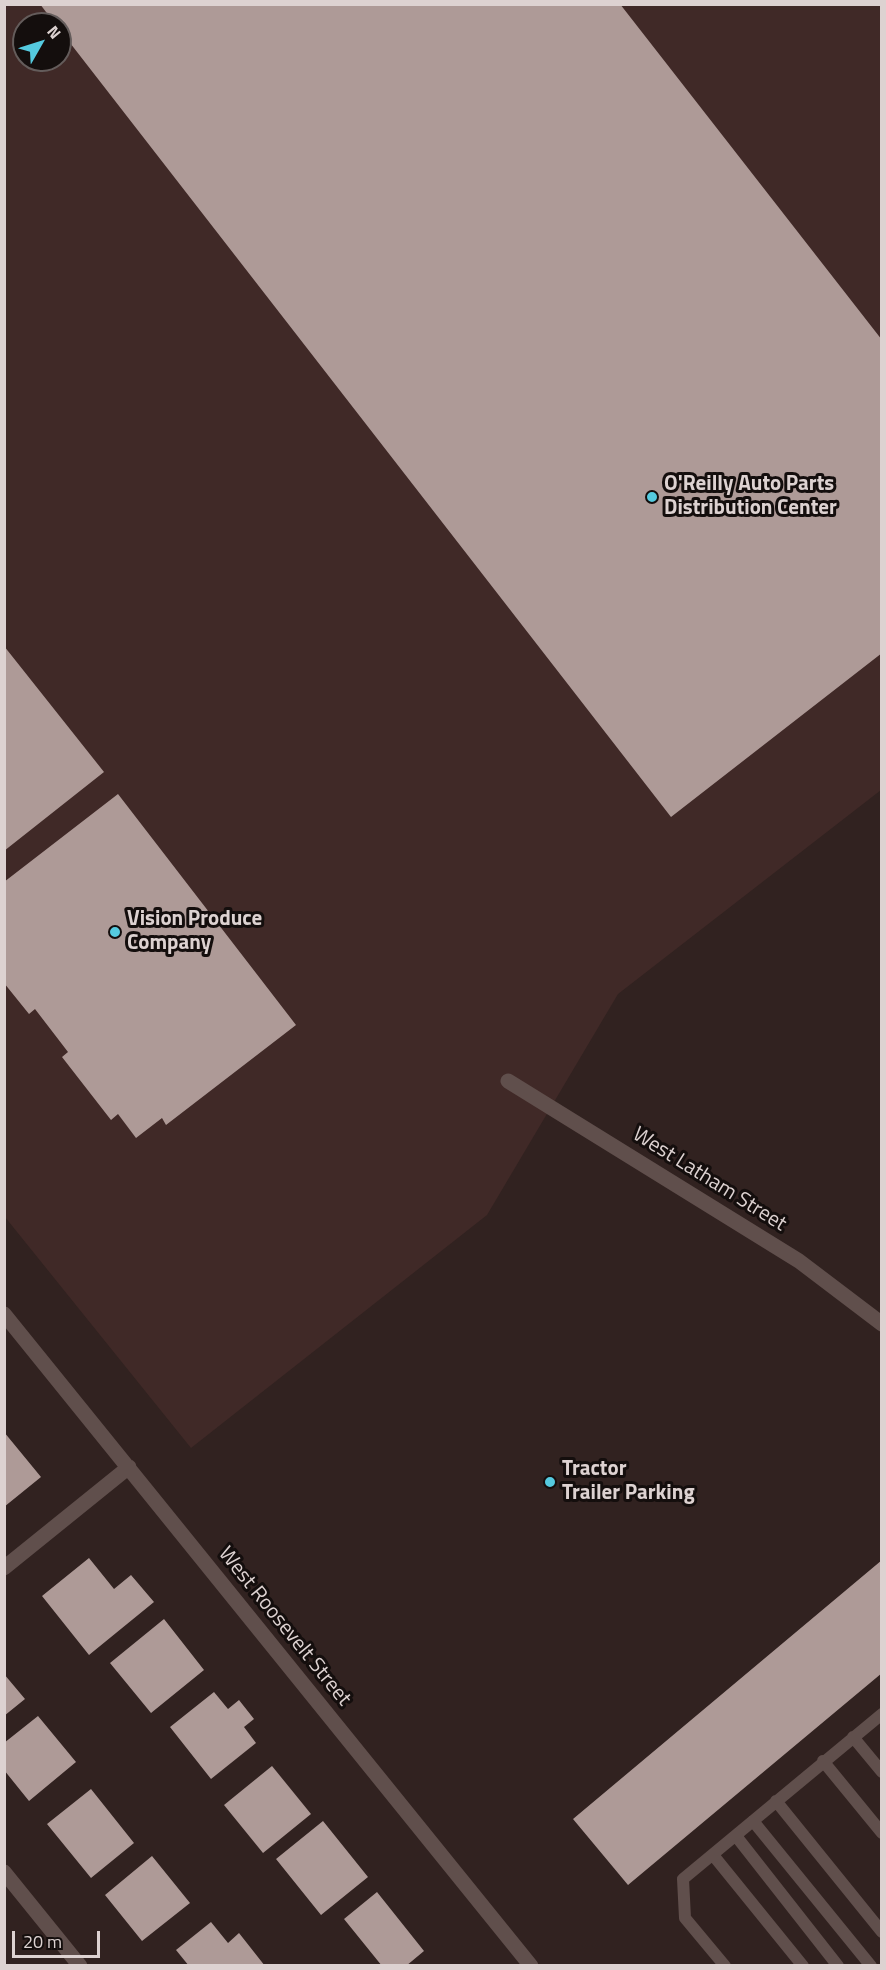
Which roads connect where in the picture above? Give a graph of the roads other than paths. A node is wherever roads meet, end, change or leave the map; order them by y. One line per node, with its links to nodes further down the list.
1 (508, 1081): 3 (street, West Latham Street)
2 (4, 1314): 4 (street, West Roosevelt Street)
3 (882, 1324)
4 (129, 1467): 5 (street); 18 (street, West Roosevelt Street)
5 (4, 1568)
6 (882, 1714): 7 (lane)
7 (854, 1737): 8 (lane); 9 (lane)
8 (824, 1761): 10 (lane); 12 (lane)
9 (882, 1772)
10 (776, 1801): 11 (lane); 16 (lane)
11 (753, 1821): 13 (lane); 22 (lane)
12 (882, 1833)
13 (736, 1836): 14 (lane); 21 (lane)
14 (713, 1855): 19 (lane); 20 (lane)
15 (4, 1872): 17 (street)
16 (882, 1932)
17 (80, 1965)
18 (531, 1965)
19 (725, 1965)
20 (803, 1965)
21 (838, 1965)
22 (871, 1965)

